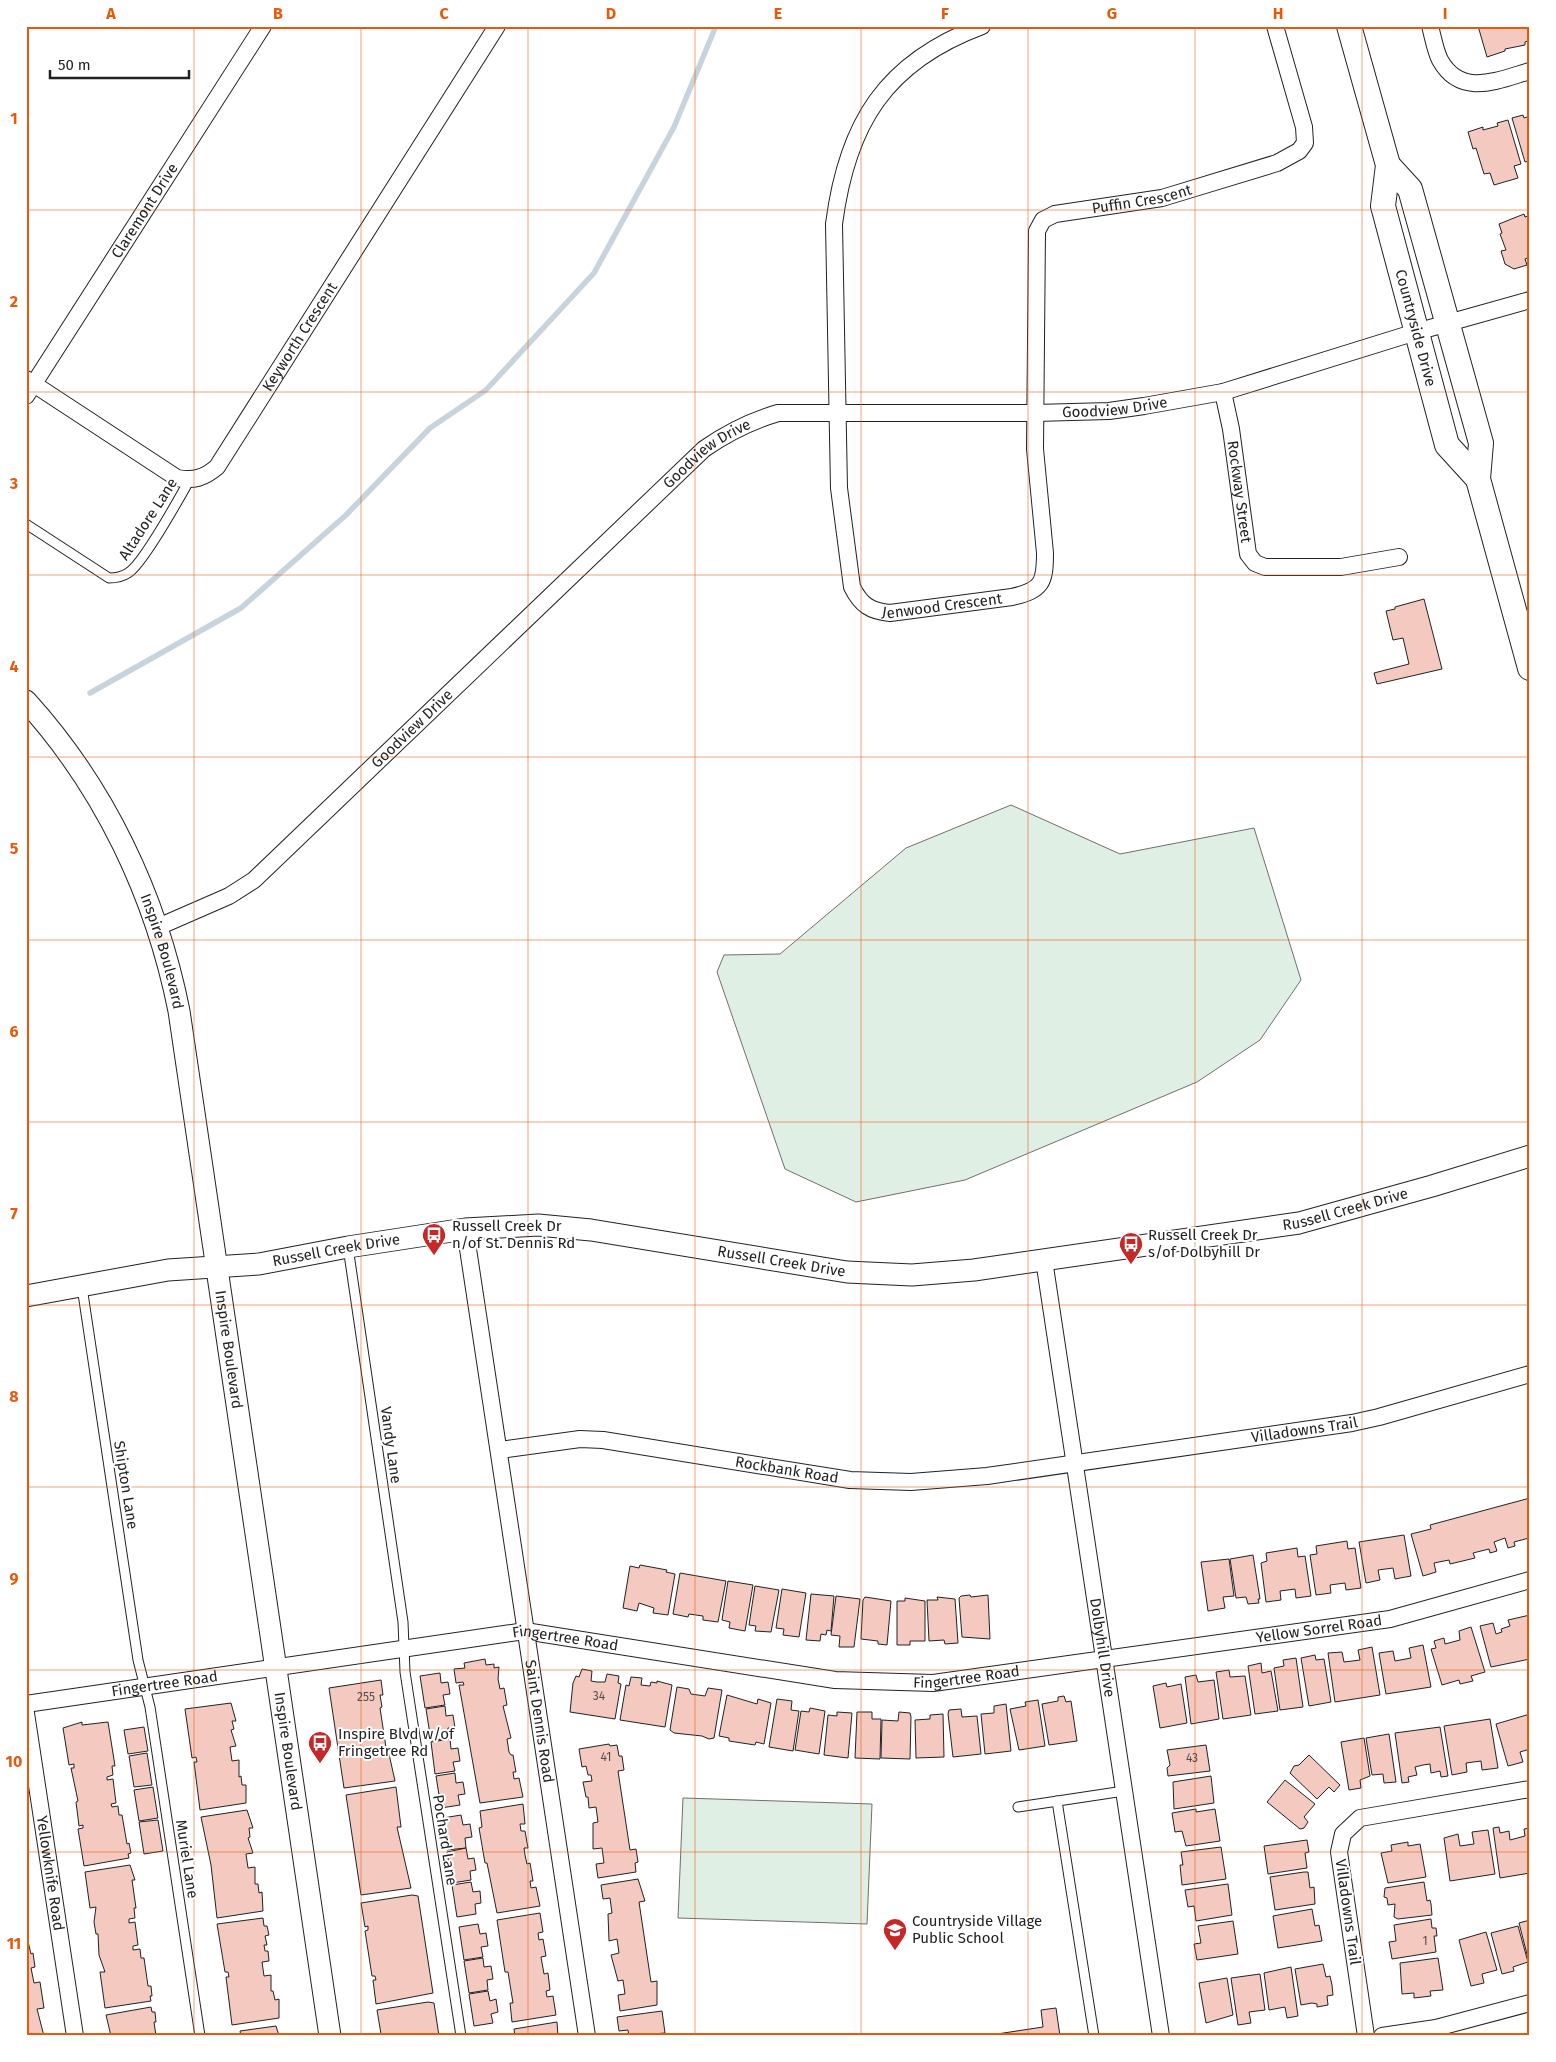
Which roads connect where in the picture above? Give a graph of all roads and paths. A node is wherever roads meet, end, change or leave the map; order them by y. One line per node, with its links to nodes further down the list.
1 (263, 26): 12 (street, Claremont Drive)
2 (496, 26): 17 (street, Keyworth Crescent)
3 (982, 26): 14 (street)
4 (1275, 26): 15 (street, Puffin Crescent)
5 (1349, 26): 8 (main road, Countryside Drive)
6 (1430, 26): 7 (street)
7 (1530, 71)
8 (1388, 165): 10 (main road, Countryside Drive); 11 (main road, Countryside Drive)
9 (1530, 300): 10 (street, Goodview Drive)
10 (1448, 324): 11 (street, Goodview Drive); 16 (main road, Countryside Drive)
11 (1416, 332): 13 (street, Goodview Drive); 16 (main road, Countryside Drive)
12 (29, 386): 17 (street)
13 (1223, 392): 15 (street, Goodview Drive); 19 (street, Rockway Street)
14 (836, 413): 15 (street, Goodview Drive); 15 (street, Jenwood Crescent); 22 (street, Goodview Drive)
15 (1035, 413)
16 (1478, 479): 20 (main road, Countryside Drive)
17 (190, 480): 18 (lane, Altadore Lane)
18 (26, 524)
19 (1399, 557)
20 (1530, 668)
21 (26, 701): 22 (street, Inspire Boulevard)
22 (158, 927): 27 (street, Inspire Boulevard)
23 (1530, 1156): 26 (street, Russell Creek Drive)
24 (465, 1229): 25 (street, Russell Creek Drive); 26 (street, Russell Creek Drive); 31 (street, Saint Dennis Road)
25 (348, 1247): 27 (street, Russell Creek Drive); 35 (lane, Vandy Lane)
26 (1044, 1260): 32 (street, Dolbyhill Drive)
27 (216, 1266): 28 (street, Russell Creek Drive); 37 (street, Inspire Boulevard)
28 (82, 1287): 29 (street, Russell Creek Drive); 38 (lane, Shipton Lane)
29 (26, 1296)
30 (1530, 1374): 32 (street, Villadowns Trail)
31 (500, 1450): 32 (street, Rockbank Road); 34 (street, Saint Dennis Road)
32 (1075, 1464): 36 (street, Dolbyhill Drive)
33 (1530, 1580): 36 (street, Yellow Sorrel Road)
34 (525, 1631): 35 (street, Fingertree Road); 36 (street, Fingertree Road); 50 (street, Saint Dennis Road)
35 (404, 1648): 37 (street, Fingertree Road); 49 (lane, Pochard Lane)
36 (1104, 1660): 42 (street, Dolbyhill Drive)
37 (276, 1666): 38 (street, Fingertree Road); 48 (street, Inspire Boulevard)
38 (146, 1687): 39 (street, Fingertree Road); 47 (lane, Muriel Lane)
39 (26, 1704)
40 (26, 1713): 46 (street, Yellowknife Road)
41 (1530, 1789): 53 (street, Villadowns Trail)
42 (1124, 1791): 43 (lane); 52 (street, Dolbyhill Drive)
43 (1057, 1801): 44 (lane); 51 (lane)
44 (1018, 1807)
45 (1530, 2003): 54 (street)
46 (75, 2036)
47 (200, 2036)
48 (330, 2036)
49 (461, 2036)
50 (587, 2036)
51 (1094, 2036)
52 (1161, 2036)
53 (1366, 2036)
54 (1382, 2036)

